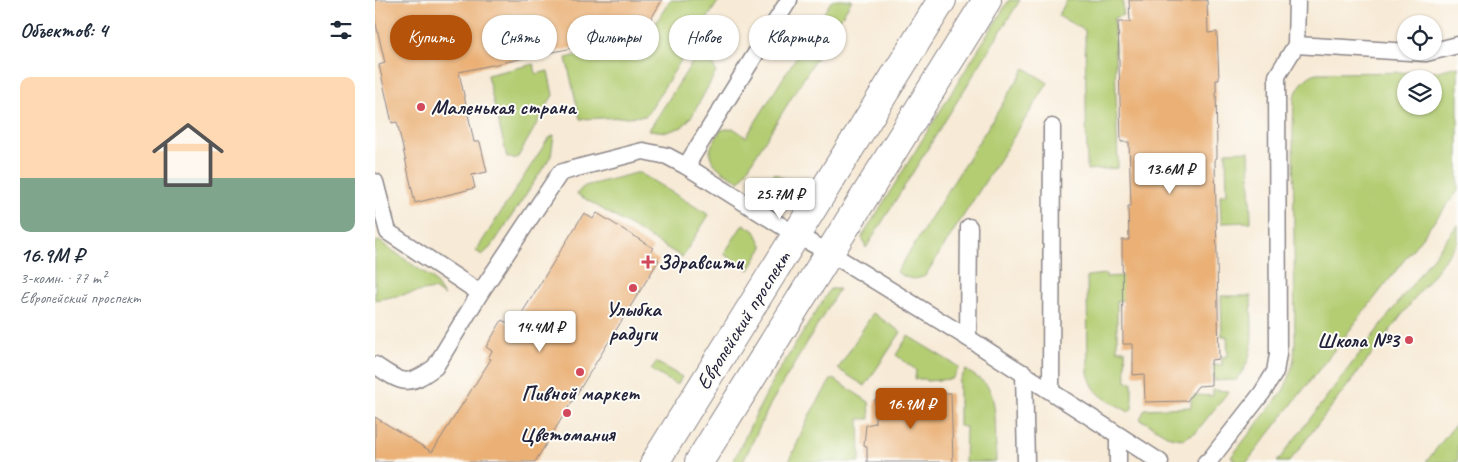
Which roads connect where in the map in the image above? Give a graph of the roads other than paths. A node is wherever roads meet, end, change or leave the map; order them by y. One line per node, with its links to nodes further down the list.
1 (789, 0): 8 (lane)
2 (942, 0): 11 (street, Европейский проспект)
3 (987, 0): 12 (street, Европейский проспект)
4 (1297, 0): 5 (lane)
5 (1296, 45): 6 (lane); 24 (lane)
6 (1458, 45)
7 (1052, 127): 17 (lane)
8 (686, 166): 11 (lane); 13 (lane)
9 (375, 182): 13 (lane)
10 (969, 227): 14 (lane)
11 (796, 235): 12 (lane); 19 (street, Европейский проспект)
12 (830, 253): 14 (lane); 20 (street, Европейский проспект)
13 (480, 293): 15 (lane)
14 (968, 338): 16 (lane)
15 (375, 365)
16 (1024, 373): 17 (lane); 21 (lane)
17 (1051, 391): 18 (lane)
18 (1118, 435): 22 (lane); 23 (lane)
19 (655, 462)
20 (699, 462)
21 (1026, 462)
22 (1118, 462)
23 (1160, 462)
24 (1206, 462)

